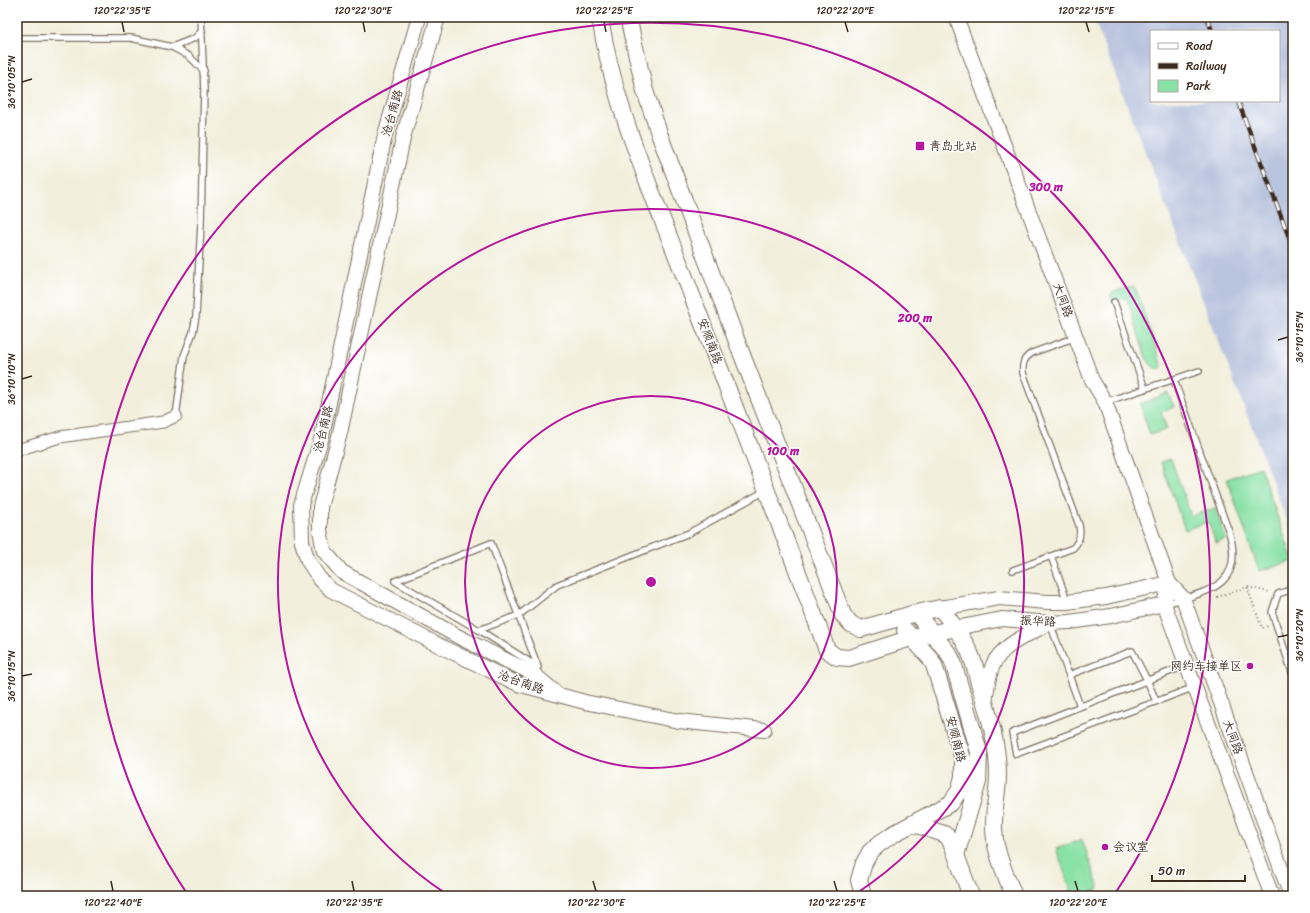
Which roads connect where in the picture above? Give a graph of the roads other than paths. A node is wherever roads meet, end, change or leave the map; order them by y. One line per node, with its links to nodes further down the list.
1 (201, 17): 7 (lane)
2 (419, 17): 42 (street, 沧台南路)
3 (438, 17): 42 (street, 沧台南路)
4 (600, 17): 19 (main road, 安顺南路)
5 (628, 17): 30 (main road)
6 (956, 17): 12 (street, 大同路)
7 (202, 31): 9 (lane); 10 (lane)
8 (17, 38): 9 (lane)
9 (172, 47): 10 (lane)
10 (204, 71): 17 (lane)
11 (1114, 302): 15 (lane)
12 (1076, 337): 16 (street, 大同路); 20 (lane)
13 (1199, 371): 14 (lane)
14 (1174, 380): 15 (lane); 24 (lane)
15 (1145, 389): 16 (lane)
16 (1105, 402): 22 (street, 大同路)
17 (176, 416): 18 (street)
18 (17, 450)
19 (767, 489): 29 (lane); 36 (main road, 安顺南路)
20 (1051, 556): 21 (lane); 25 (lane)
21 (1013, 570)
22 (1169, 583): 24 (street, 大同路); 25 (street, 振华路); 26 (street)
23 (1293, 589): 39 (lane)
24 (1183, 598): 26 (lane); 53 (street, 大同路)
25 (1067, 602): 27 (street, 振华路)
26 (1164, 604): 31 (street, 振华路); 37 (street, 大同路)
27 (940, 608): 28 (main road); 32 (main road)
28 (916, 613): 30 (main road); 34 (main road)
29 (519, 616): 33 (lane); 33 (lane); 33 (lane)
30 (895, 619): 35 (main road, 安顺南路)
31 (1050, 623): 32 (street, 振华路); 38 (lane); 44 (street)
32 (956, 628): 34 (main road, 振华路); 44 (main road)
33 (479, 630)
34 (932, 633): 35 (main road, 振华路); 48 (main road)
35 (911, 638): 36 (main road, 振华路); 47 (main road, 安顺南路)
36 (837, 657)
37 (1187, 665): 40 (lane); 41 (street, 大同路)
38 (1069, 675): 40 (lane); 45 (lane)
39 (1293, 675)
40 (1148, 680): 43 (lane); 45 (lane)
41 (1195, 687): 43 (lane); 52 (street, 大同路)
42 (558, 695): 46 (street, 沧台南路)
43 (1156, 701): 45 (lane)
44 (985, 702): 51 (main road)
45 (1080, 706)
46 (764, 730)
47 (914, 824): 48 (main road); 49 (main road, 安顺南路)
48 (956, 855): 50 (main road)
49 (863, 896)
50 (971, 896)
51 (1014, 896)
52 (1272, 896)
53 (1291, 896)

